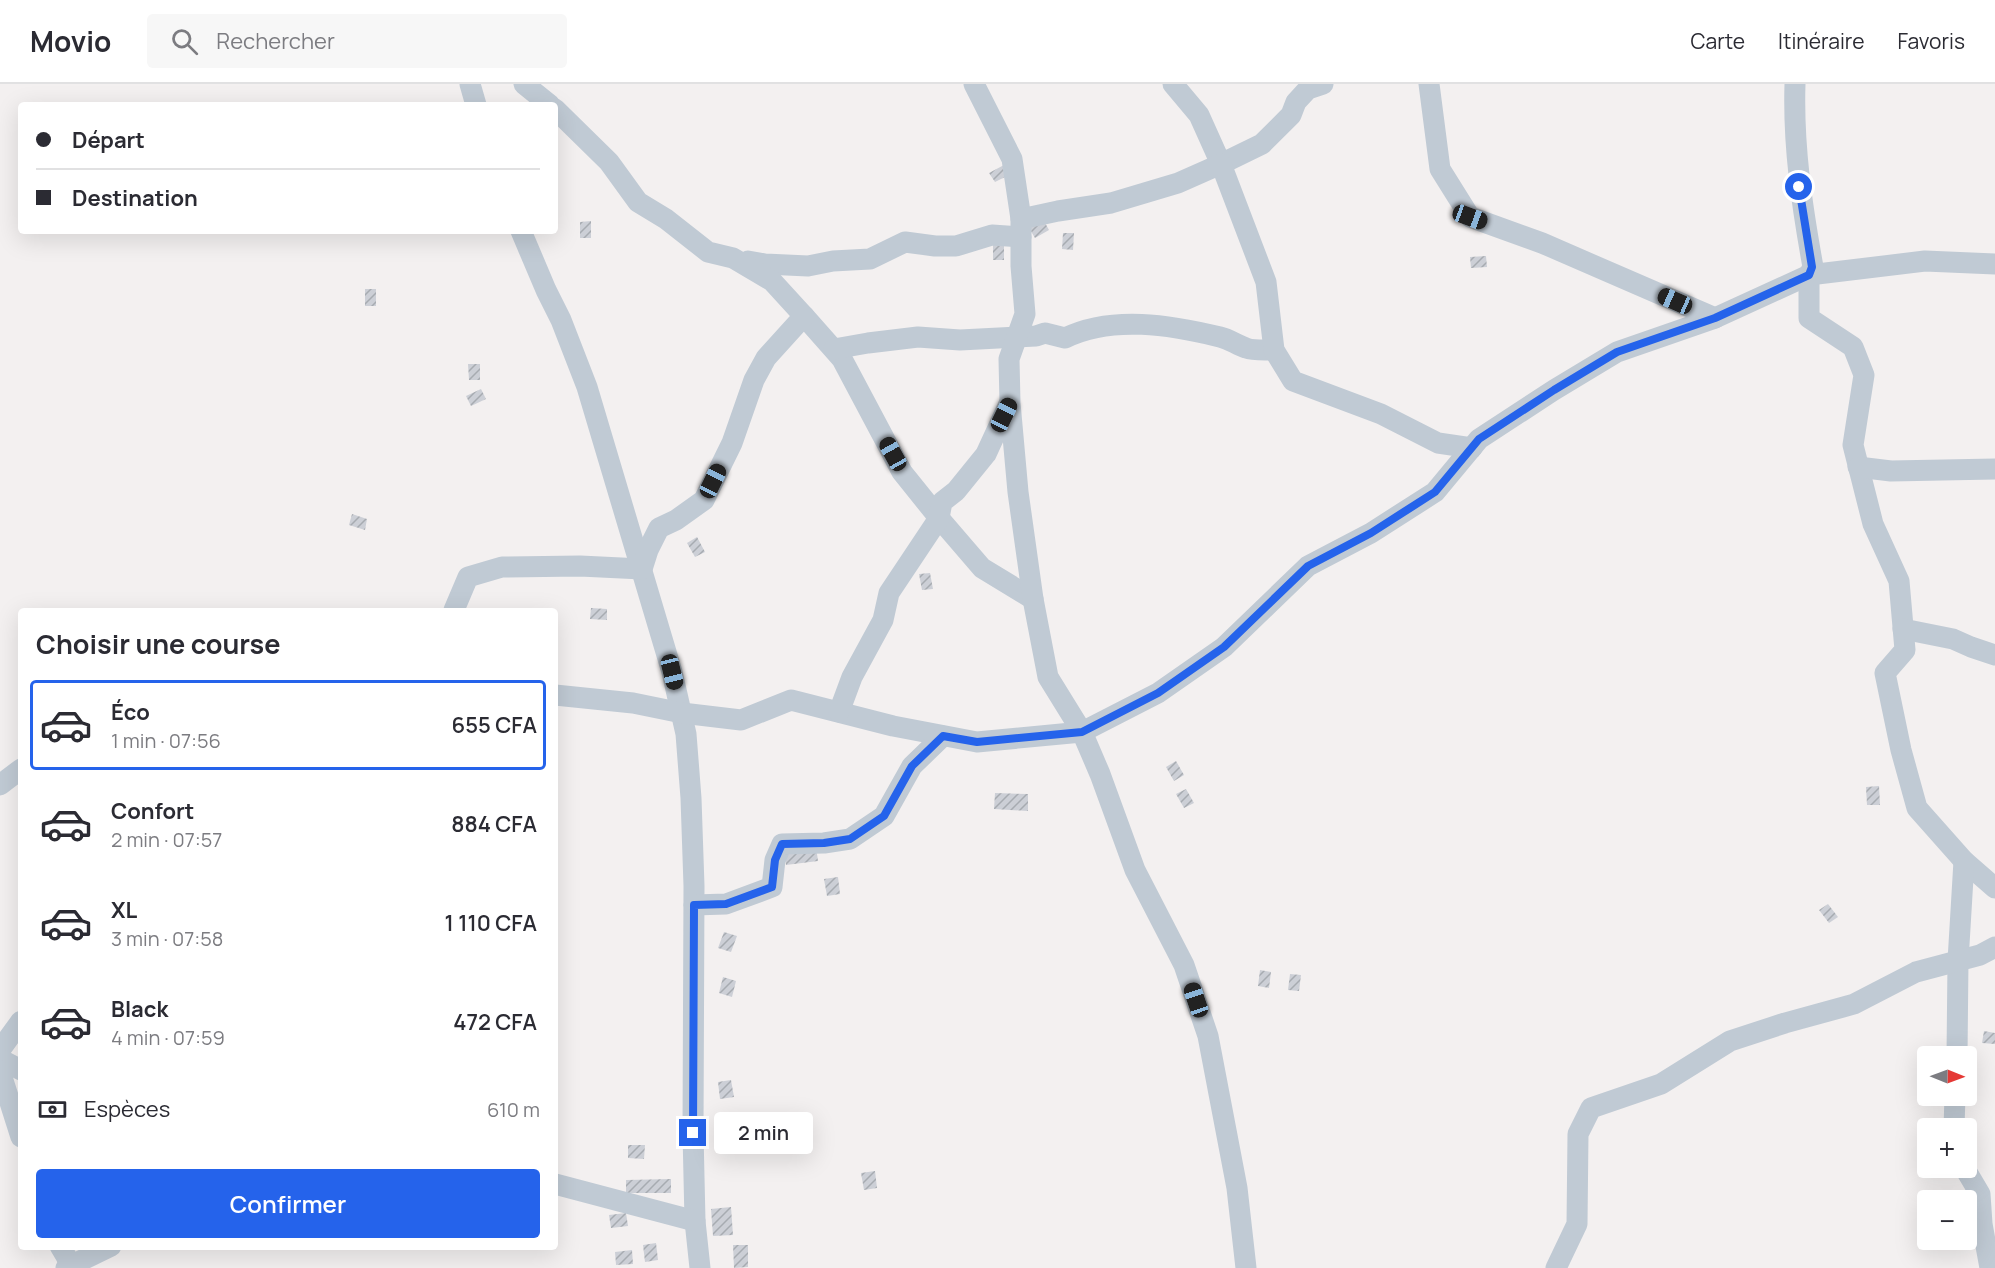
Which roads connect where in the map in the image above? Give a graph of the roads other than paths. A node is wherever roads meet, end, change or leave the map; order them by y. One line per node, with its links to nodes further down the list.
1 (470, 84): 8 (street)
2 (524, 84): 9 (street)
3 (974, 84): 12 (street)
4 (1173, 84): 11 (street)
5 (1323, 84): 11 (street)
6 (1429, 84): 18 (street)
7 (1795, 84): 16 (street)
8 (475, 102)
9 (546, 102)
10 (558, 112): 14 (street)
11 (1221, 164): 12 (street); 21 (street)
12 (1021, 228): 14 (street); 19 (street)
13 (522, 234): 27 (street)
14 (733, 258): 17 (street)
15 (1995, 264): 16 (street)
16 (1809, 275): 18 (street); 24 (street)
17 (804, 316): 20 (street); 27 (street)
18 (1715, 318): 23 (street)
19 (1017, 336): 20 (street); 21 (street); 22 (street)
20 (834, 349): 26 (street)
21 (1274, 350): 23 (street)
22 (1010, 403): 26 (street); 28 (street)
23 (1472, 448): 35 (street)
24 (1858, 467): 25 (street); 30 (street)
25 (1995, 469)
26 (939, 518): 28 (street); 33 (street)
27 (642, 569): 29 (street); 34 (street)
28 (1033, 599): 35 (street)
29 (454, 608)
30 (1903, 629): 31 (street); 39 (street)
31 (1995, 655)
32 (558, 695): 34 (street)
33 (839, 712): 34 (street); 36 (street)
34 (682, 713): 41 (street)
35 (1082, 732): 36 (street); 58 (street)
36 (943, 736): 41 (street)
37 (18, 771): 38 (street)
38 (0, 785)
39 (1964, 861): 40 (street); 43 (street)
40 (1995, 888)
41 (694, 905): 53 (street)
42 (1995, 947): 43 (street)
43 (1958, 961): 45 (street); 59 (street)
44 (18, 1026): 46 (street)
45 (1957, 1046)
46 (0, 1050)
47 (0, 1059): 48 (street)
48 (18, 1068)
49 (0, 1071): 50 (street)
50 (18, 1128)
51 (1971, 1178): 60 (street)
52 (558, 1185): 53 (street)
53 (696, 1221): 57 (street)
54 (62, 1250): 56 (street)
55 (103, 1250): 56 (street)
56 (70, 1267)
57 (700, 1268)
58 (1246, 1268)
59 (1556, 1268)
60 (1990, 1268)

